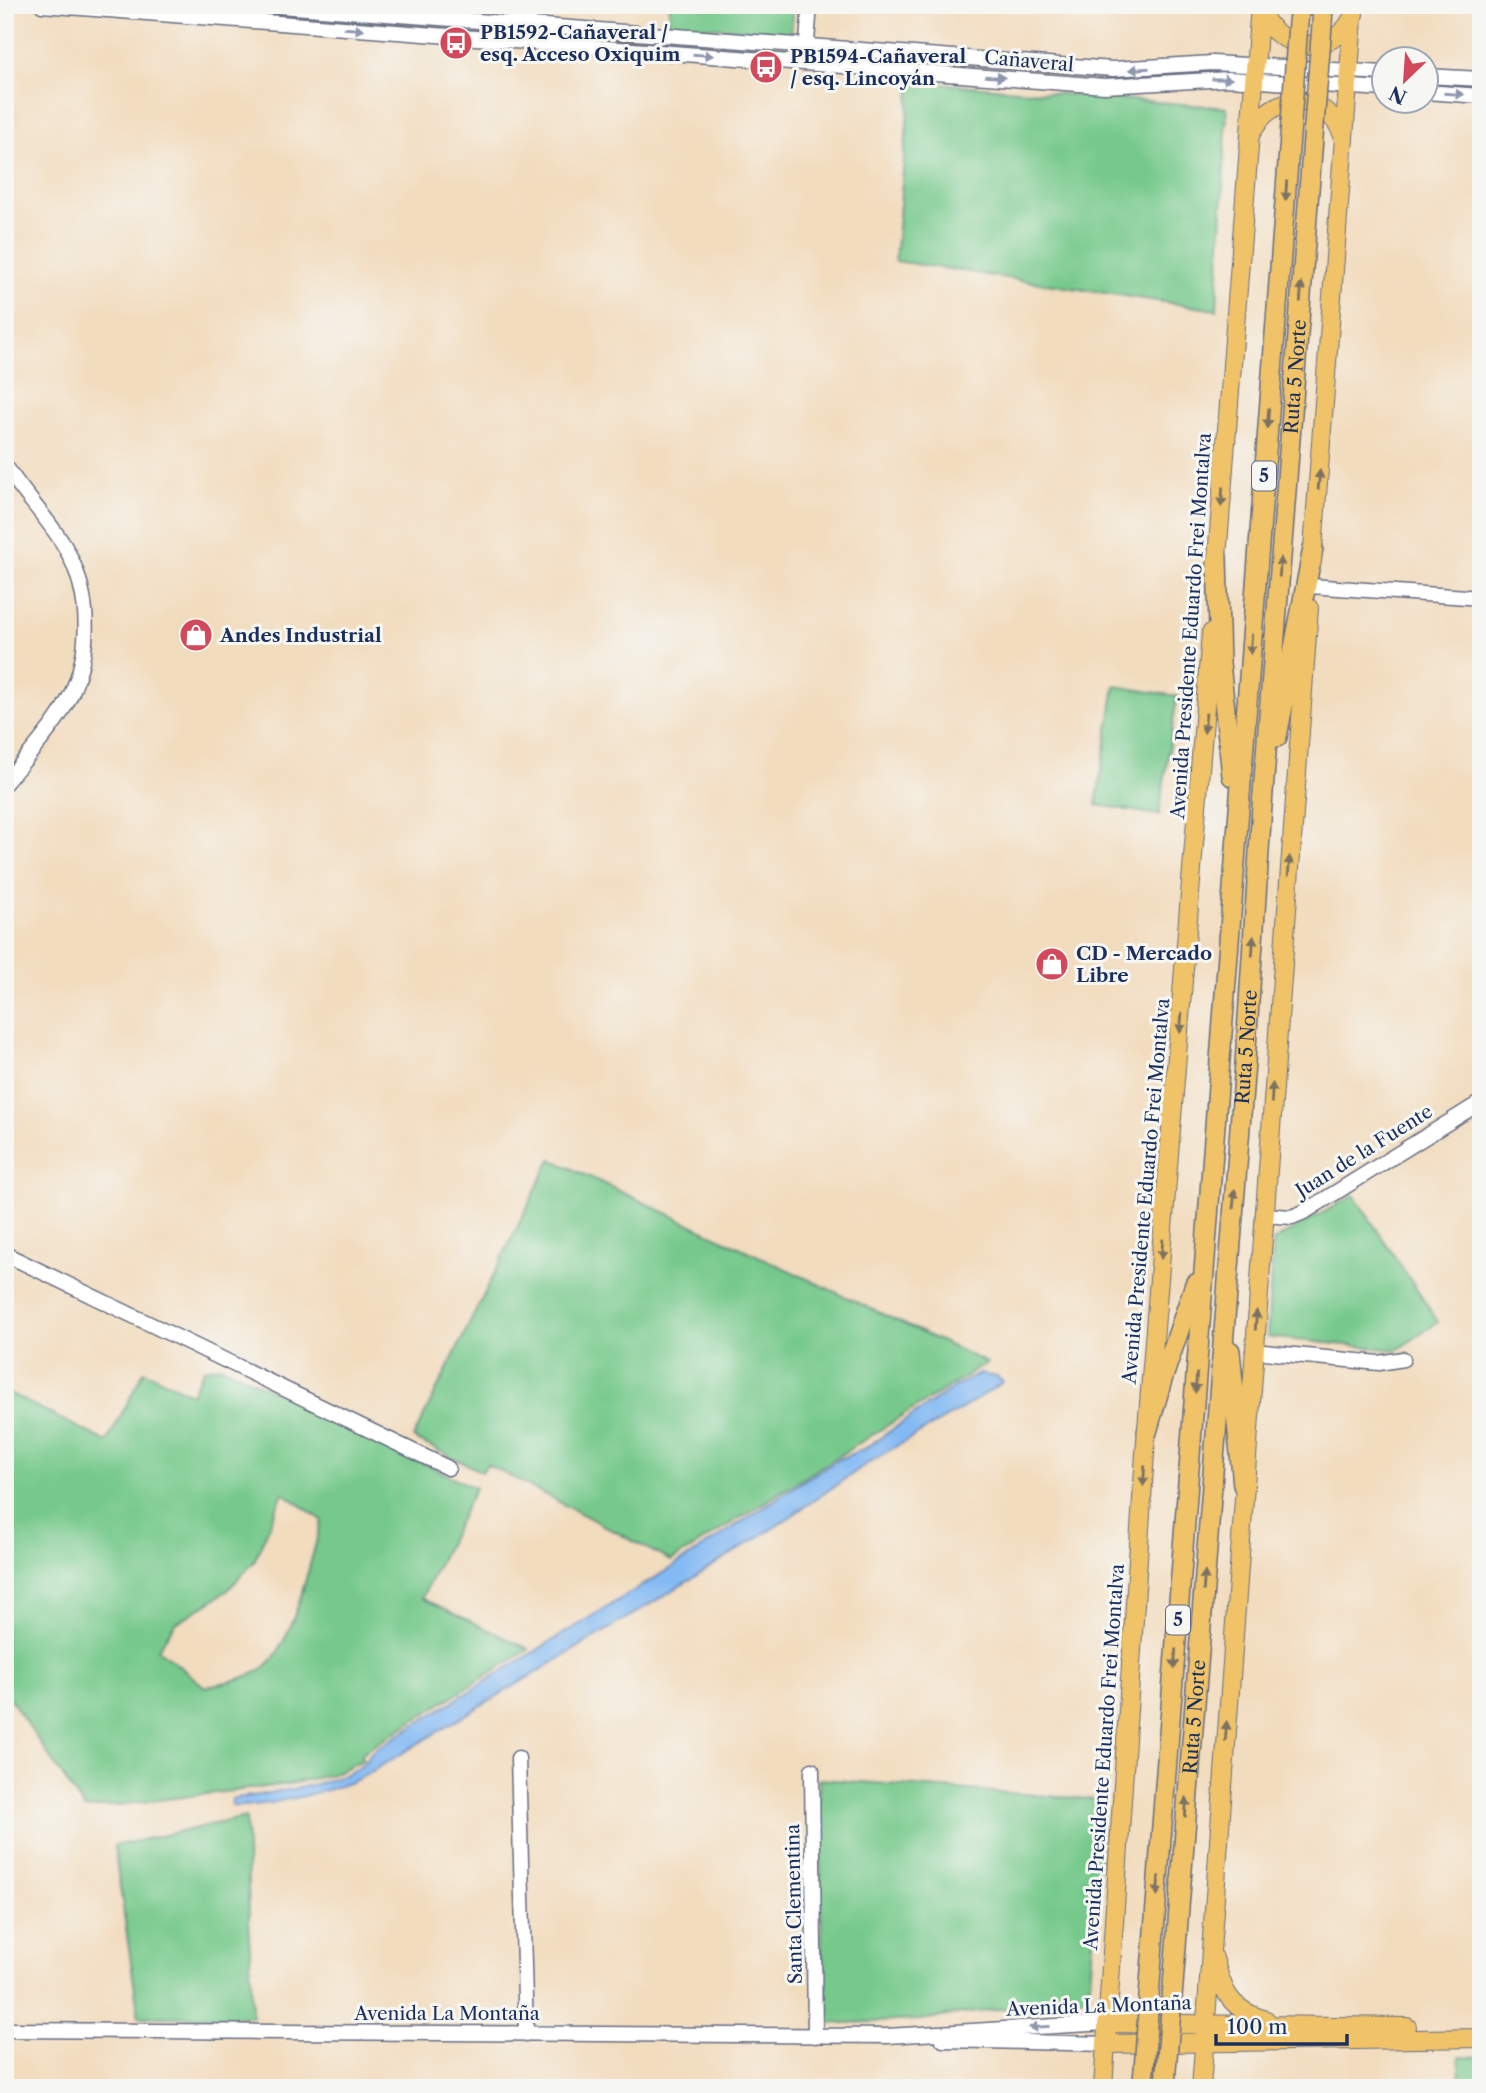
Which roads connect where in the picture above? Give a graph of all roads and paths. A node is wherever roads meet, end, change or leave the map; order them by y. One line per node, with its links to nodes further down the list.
1 (42, 5): 9 (street, Cañaveral, one-way to 9)
2 (267, 5): 8 (street, Cañaveral)
3 (810, 5): 8 (street)
4 (1323, 5): 26 (highway, Ruta 5 Norte / 5, one-way to 4, bridge)
5 (1260, 6): 6 (main road); 10 (main road, Avenida Presidente Eduardo Frei Montalva)
6 (1354, 9): 13 (main road)
7 (1299, 14): 27 (highway, Ruta 5 Norte / 5, one-way to 27, bridge)
8 (807, 45): 9 (street); 10 (street, Cañaveral, one-way to 8)
9 (805, 63): 10 (street, Cañaveral, one-way to 10)
10 (1255, 73): 13 (street, Cañaveral); 18 (main road, Avenida Presidente Eduardo Frei Montalva)
11 (1370, 75): 13 (street, Cañaveral)
12 (1440, 77): 14 (street)
13 (1350, 78): 15 (street, Cañaveral); 19 (main road)
14 (1481, 79)
15 (1370, 84)
16 (1440, 93): 17 (street, one-way to 17)
17 (1481, 96)
18 (1250, 136): 19 (main road); 22 (main road, Avenida Presidente Eduardo Frei Montalva, one-way to 22)
19 (1345, 146): 21 (main road, one-way to 19)
20 (5, 465): 25 (street)
21 (1313, 548): 23 (main road); 26 (highway)
22 (1217, 557): 27 (highway); 35 (main road, Avenida Presidente Eduardo Frei Montalva, one-way to 35)
23 (1310, 586): 24 (street); 29 (main road, one-way to 23)
24 (1481, 598)
25 (5, 783)
26 (1262, 806): 32 (highway, Ruta 5 Norte / 5, one-way to 26)
27 (1236, 829): 30 (highway, Ruta 5 Norte / 5)
28 (1481, 1102): 29 (street, Juan de la Fuente)
29 (1263, 1215): 33 (main road, one-way to 29)
30 (1206, 1242): 35 (highway); 51 (highway, Ruta 5 Norte / 5, one-way to 51, bridge)
31 (5, 1254): 36 (street)
32 (1224, 1315): 37 (highway); 52 (highway, Ruta 5 Norte / 5, one-way to 32, bridge)
33 (1253, 1351): 34 (street); 37 (main road)
34 (1403, 1359)
35 (1147, 1432): 41 (main road, Avenida Presidente Eduardo Frei Montalva, one-way to 41)
36 (448, 1468)
37 (1243, 1485): 40 (main road, one-way to 37)
38 (518, 1758): 46 (street)
39 (812, 1770): 47 (street, Santa Clementina)
40 (1210, 1946): 42 (main road); 45 (main road)
41 (1107, 2024): 45 (main road, Avenida La Montaña); 48 (street, Avenida La Montaña, one-way to 48); 50 (main road, Avenida Presidente Eduardo Frei Montalva)
42 (1294, 2025): 43 (main road, Avenida La Montaña); 45 (main road, Avenida La Montaña)
43 (1481, 2028)
44 (5, 2030): 46 (street, Avenida La Montaña)
45 (1204, 2033): 49 (main road, Avenida La Montaña); 50 (main road, Avenida La Montaña); 54 (main road)
46 (526, 2034): 47 (street, Avenida La Montaña)
47 (815, 2036): 48 (street, Avenida La Montaña)
48 (887, 2036): 50 (street, Avenida La Montaña)
49 (1481, 2038)
50 (1106, 2044): 53 (main road, Avenida Presidente Eduardo Frei Montalva)
51 (1143, 2079)
52 (1166, 2079)
53 (1103, 2088)
54 (1201, 2088)

